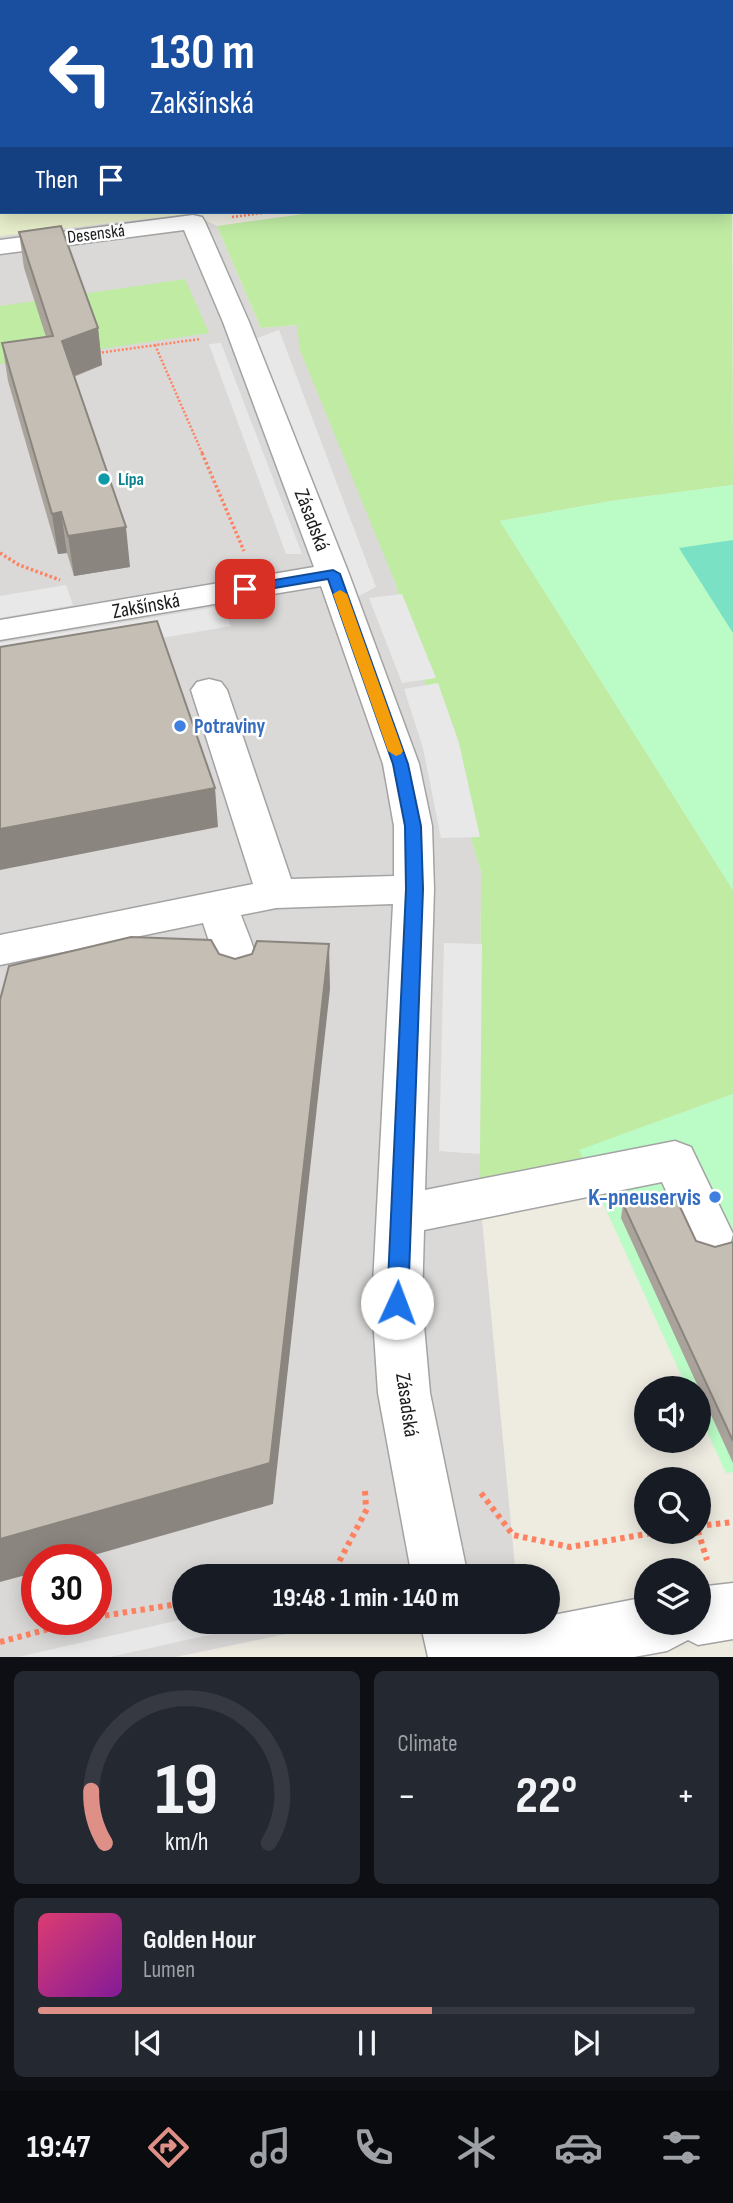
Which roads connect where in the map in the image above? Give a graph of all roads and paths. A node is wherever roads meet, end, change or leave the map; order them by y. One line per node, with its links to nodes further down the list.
1 (193, 222): 2 (street, Desenská); 9 (street, Zásadská)
2 (0, 247)
3 (210, 337): 4 (path)
4 (201, 338): 5 (path); 6 (path)
5 (155, 345): 7 (path); 11 (path)
6 (206, 351)
7 (90, 354)
8 (0, 553): 10 (path)
9 (333, 574): 11 (street, Zakšínská); 14 (street, Zásadská)
10 (64, 581)
11 (266, 585): 12 (street, Zakšínská)
12 (0, 630)
13 (209, 690): 15 (street)
14 (414, 889): 15 (street); 19 (street, Zásadská)
15 (275, 894): 16 (street)
16 (217, 906): 17 (street); 18 (street)
17 (0, 950)
18 (239, 985)
19 (401, 1215): 20 (street); 22 (street, Zásadská)
20 (712, 1238)
21 (363, 1481): 23 (path)
22 (422, 1497): 23 (path); 26 (path); 28 (street, Zásadská)
23 (366, 1507): 27 (path)
24 (733, 1522): 25 (path)
25 (711, 1525)
26 (634, 1536)
27 (338, 1564)
28 (437, 1564)
29 (172, 1605): 31 (path)
30 (733, 1611): 32 (street)
31 (112, 1614)
32 (711, 1614)
33 (634, 1628): 38 (street)
34 (452, 1634): 37 (street)
35 (26, 1635): 36 (path)
36 (0, 1642)
37 (457, 1657)
38 (482, 1657)

